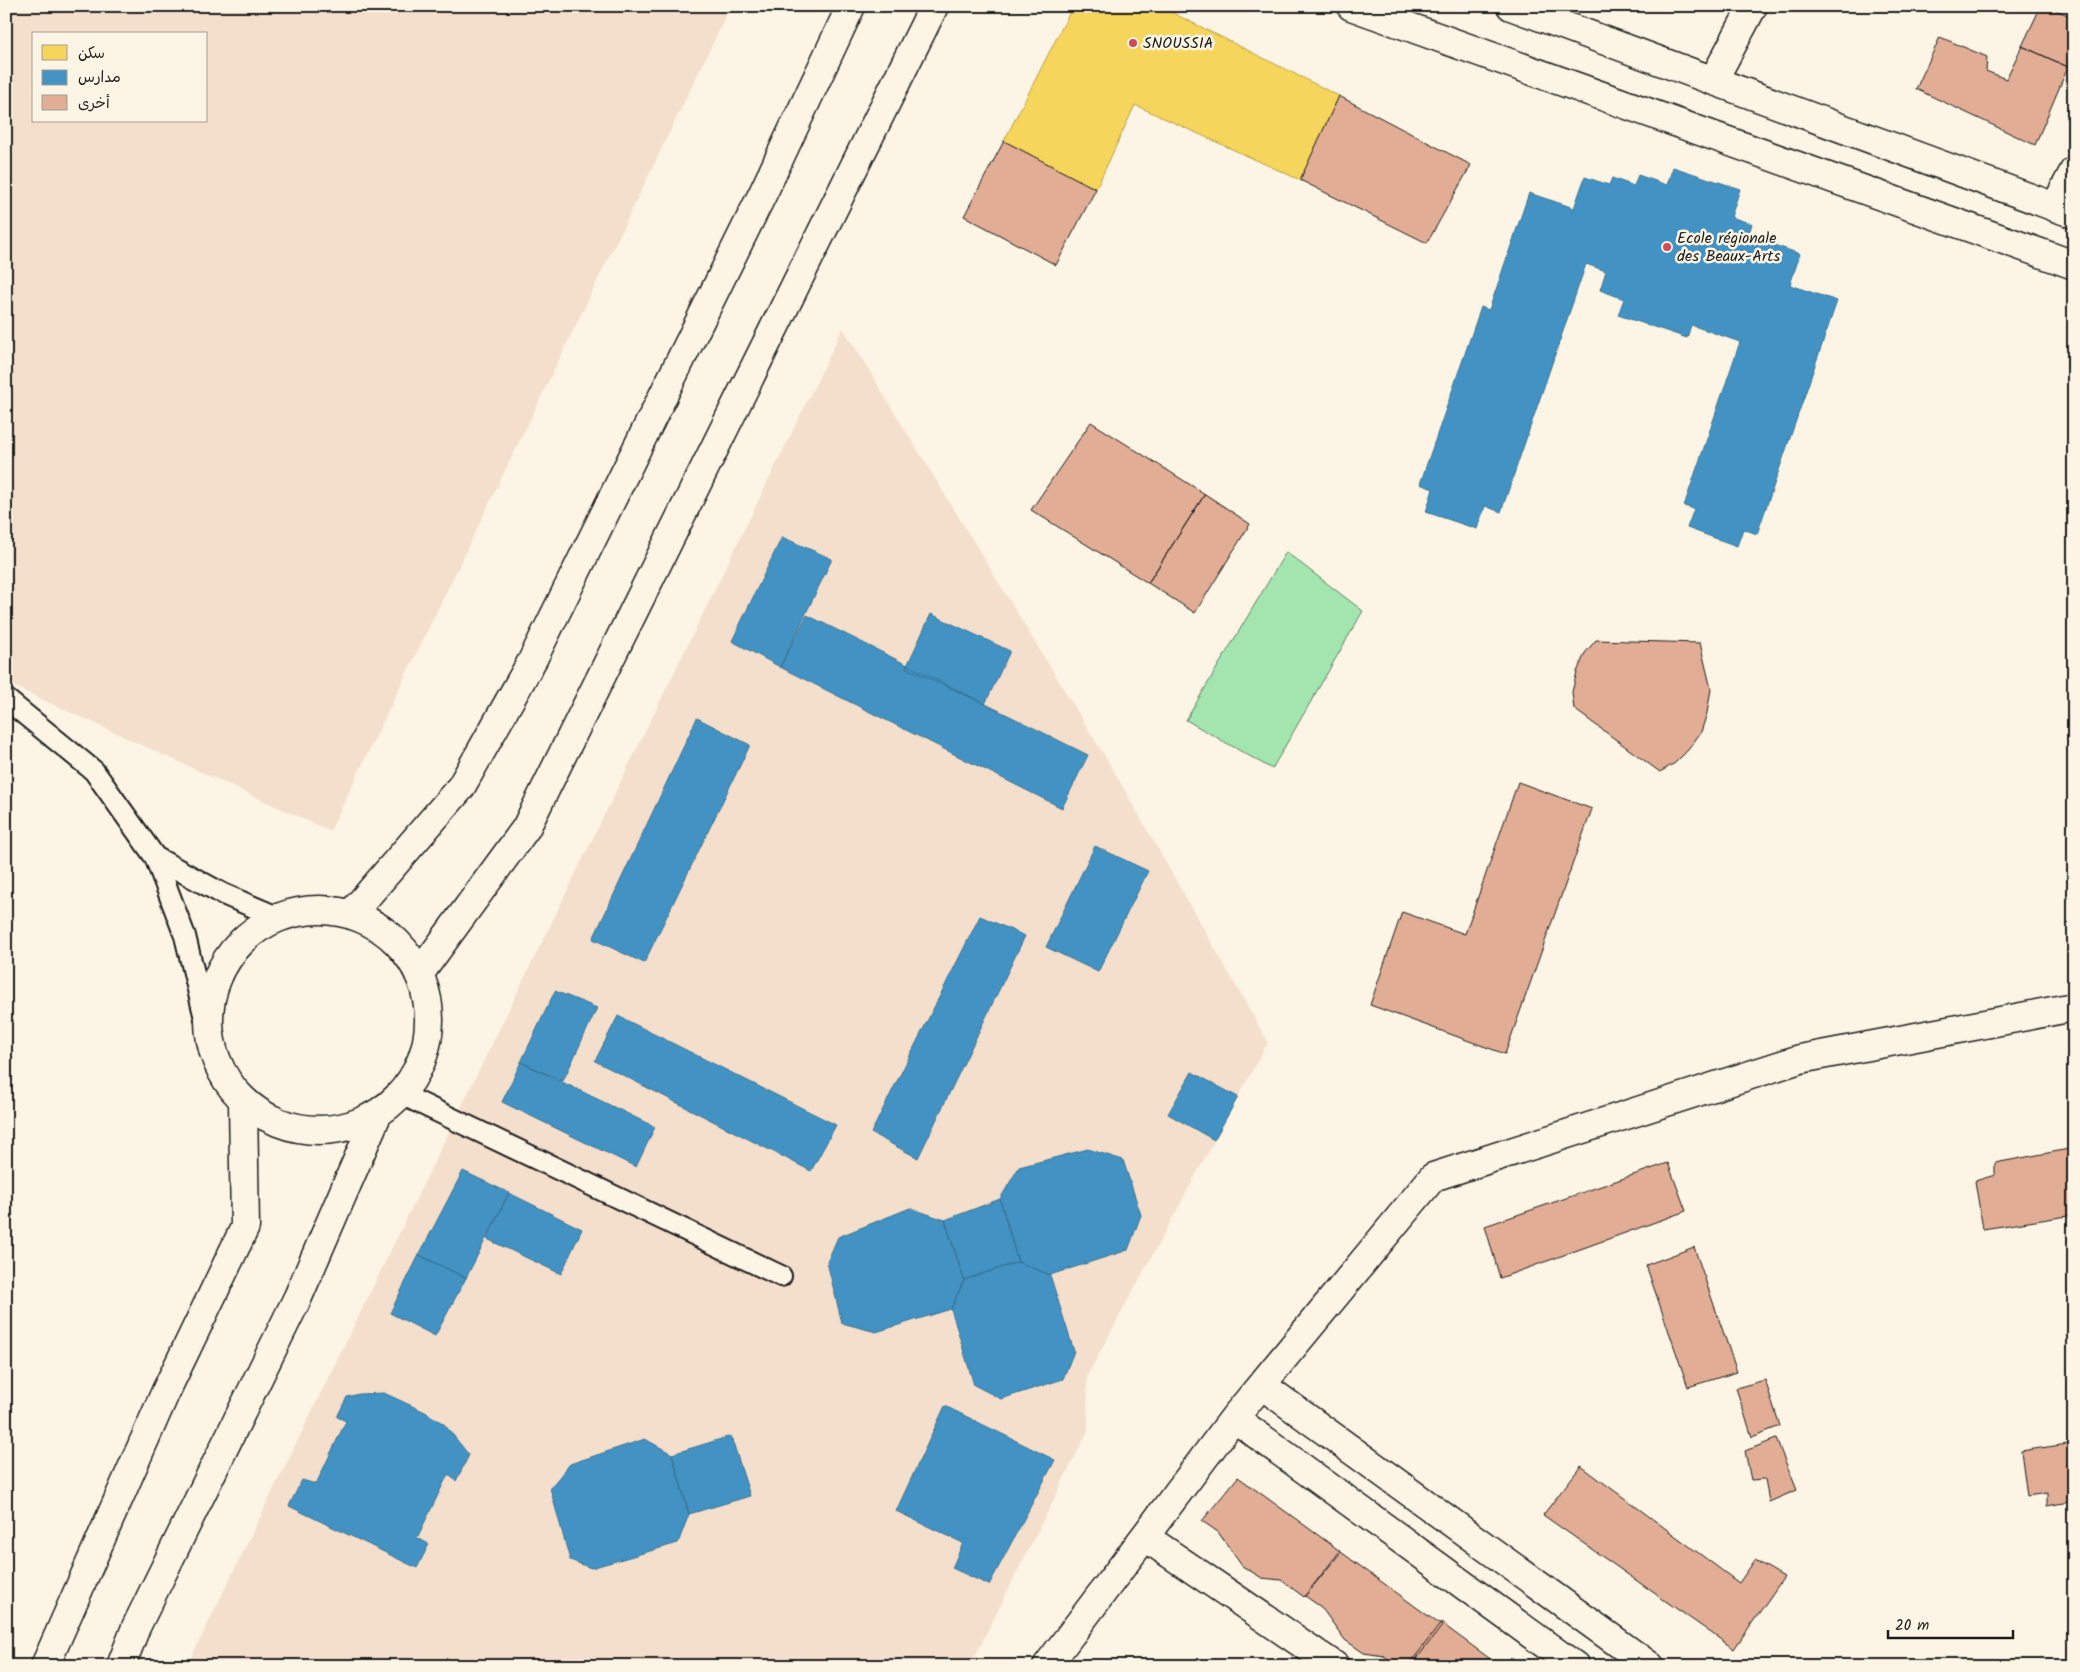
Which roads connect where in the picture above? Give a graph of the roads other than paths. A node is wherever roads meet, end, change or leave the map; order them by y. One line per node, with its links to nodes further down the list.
1 (852, 6): 12 (main road)
2 (934, 6): 14 (main road)
3 (1351, 6): 9 (main road)
4 (1511, 6): 6 (main road)
5 (1753, 6): 6 (main road)
6 (1714, 79): 8 (main road)
7 (2074, 171): 8 (main road)
8 (2064, 210)
9 (2074, 265)
10 (6, 699): 11 (lane)
11 (155, 857): 13 (lane); 16 (lane)
12 (352, 913): 13 (main road); 14 (main road)
13 (277, 917): 16 (main road)
14 (420, 973): 17 (main road)
15 (2074, 1007): 21 (main road)
16 (210, 1039): 18 (main road)
17 (401, 1094): 19 (main road); 20 (lane)
18 (243, 1102): 19 (main road); 24 (main road)
19 (376, 1115): 25 (main road)
20 (781, 1276)
21 (1263, 1386): 22 (main road); 29 (main road)
22 (1234, 1418): 23 (main road); 28 (main road)
23 (1145, 1537): 26 (main road); 27 (main road)
24 (45, 1666)
25 (121, 1666)
26 (1047, 1666)
27 (1335, 1666)
28 (1575, 1666)
29 (1650, 1666)

